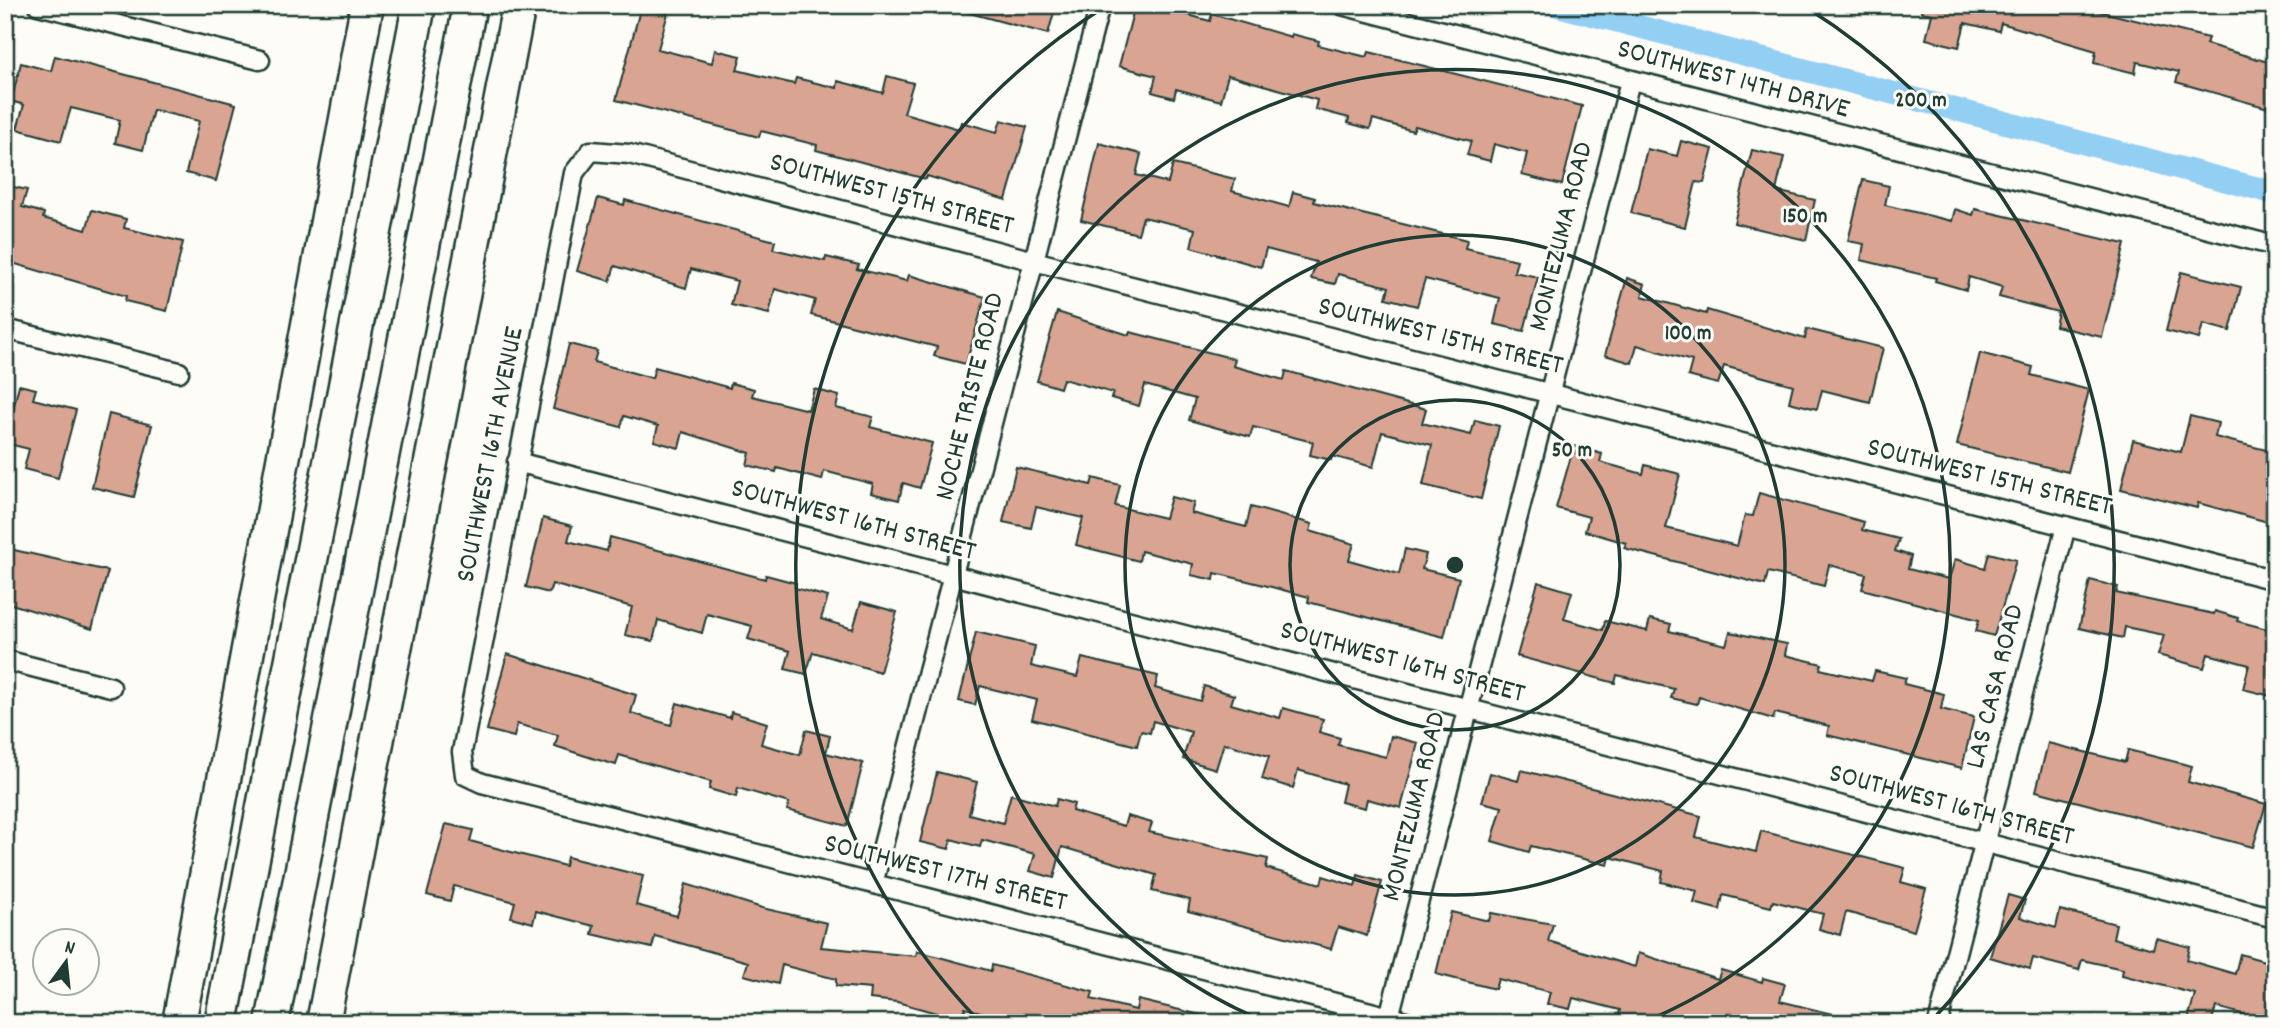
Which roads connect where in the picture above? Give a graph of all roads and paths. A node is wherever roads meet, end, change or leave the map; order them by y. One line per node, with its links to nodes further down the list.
1 (38, 5): 8 (street)
2 (367, 5): 28 (highway)
3 (419, 5): 29 (highway)
4 (470, 5): 30 (highway)
5 (519, 5): 31 (highway)
6 (1100, 5): 12 (street, NOCHE TRISTE ROAD)
7 (1342, 5): 9 (street, SOUTHWEST 14TH DRIVE)
8 (260, 60)
9 (1630, 81): 11 (street, SOUTHWEST 14TH DRIVE); 15 (street, MONTEZUMA ROAD)
10 (591, 151): 12 (street, SOUTHWEST 15TH STREET); 16 (street, SOUTHWEST 16TH AVENUE)
11 (2275, 246)
12 (1034, 261): 15 (street, SOUTHWEST 15TH STREET); 18 (street, NOCHE TRISTE ROAD)
13 (5, 328): 14 (street)
14 (179, 372)
15 (1550, 393): 17 (street, SOUTHWEST 15TH STREET); 22 (street, MONTEZUMA ROAD)
16 (517, 462): 18 (street, SOUTHWEST 16TH STREET); 23 (street, SOUTHWEST 16TH AVENUE)
17 (2066, 526): 19 (street, SOUTHWEST 15TH STREET); 24 (street, LAS CASA ROAD)
18 (953, 575): 22 (street, SOUTHWEST 16TH STREET); 25 (street, NOCHE TRISTE ROAD)
19 (2275, 580)
20 (5, 660): 21 (street)
21 (111, 687)
22 (1469, 709): 24 (street, SOUTHWEST 16TH STREET); 27 (street, MONTEZUMA ROAD)
23 (465, 775): 25 (street, SOUTHWEST 17TH STREET)
24 (1984, 842): 26 (street, SOUTHWEST 16TH STREET); 33 (street, LAS CASA ROAD)
25 (873, 884): 27 (street, SOUTHWEST 17TH STREET)
26 (2275, 918)
27 (1389, 1017): 32 (street, SOUTHWEST 17TH STREET)
28 (179, 1023)
29 (221, 1023)
30 (272, 1023)
31 (323, 1023)
32 (1413, 1023)
33 (1938, 1023)

